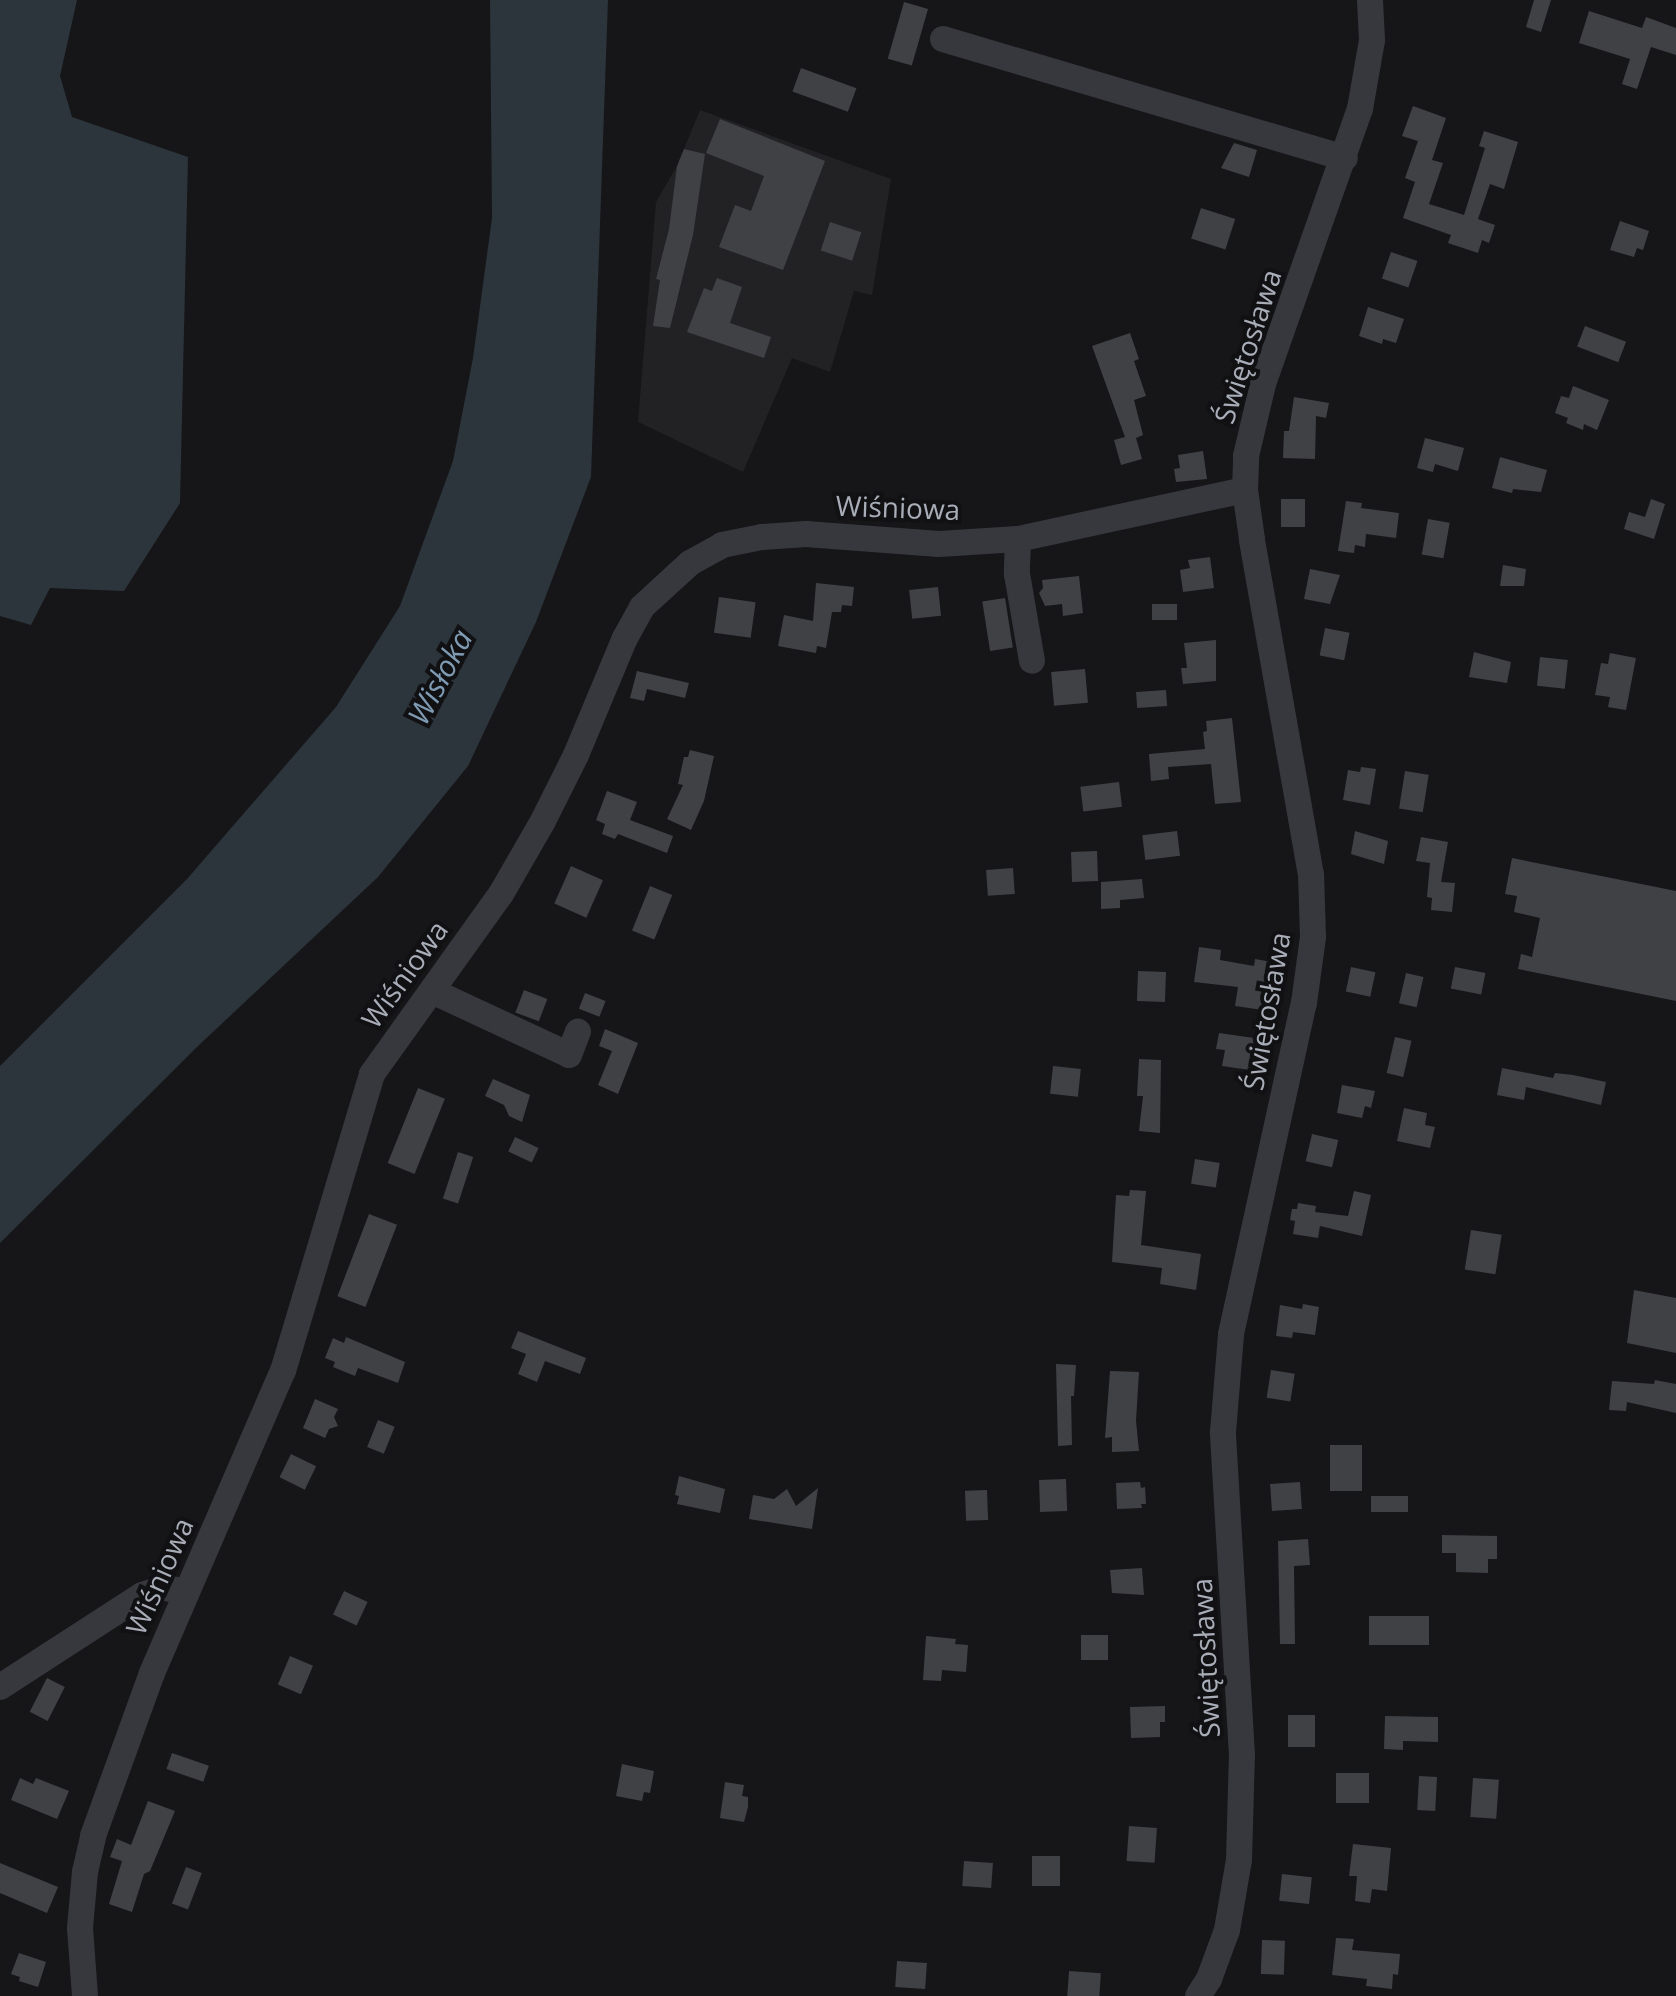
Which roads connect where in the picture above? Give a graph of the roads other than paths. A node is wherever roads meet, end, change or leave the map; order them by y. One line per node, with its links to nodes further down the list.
1 (1370, 0): 3 (street, Świętosława)
2 (943, 39): 3 (street)
3 (1345, 158): 4 (street, Świętosława)
4 (1245, 490): 5 (street, Wiśniowa); 12 (street, Świętosława)
5 (1018, 539): 6 (street); 7 (street, Wiśniowa)
6 (1032, 661)
7 (432, 991): 8 (street); 9 (street, Wiśniowa)
8 (578, 1032)
9 (186, 1591): 10 (street); 11 (street, Wiśniowa)
10 (0, 1687)
11 (85, 1996)
12 (1198, 1996)

